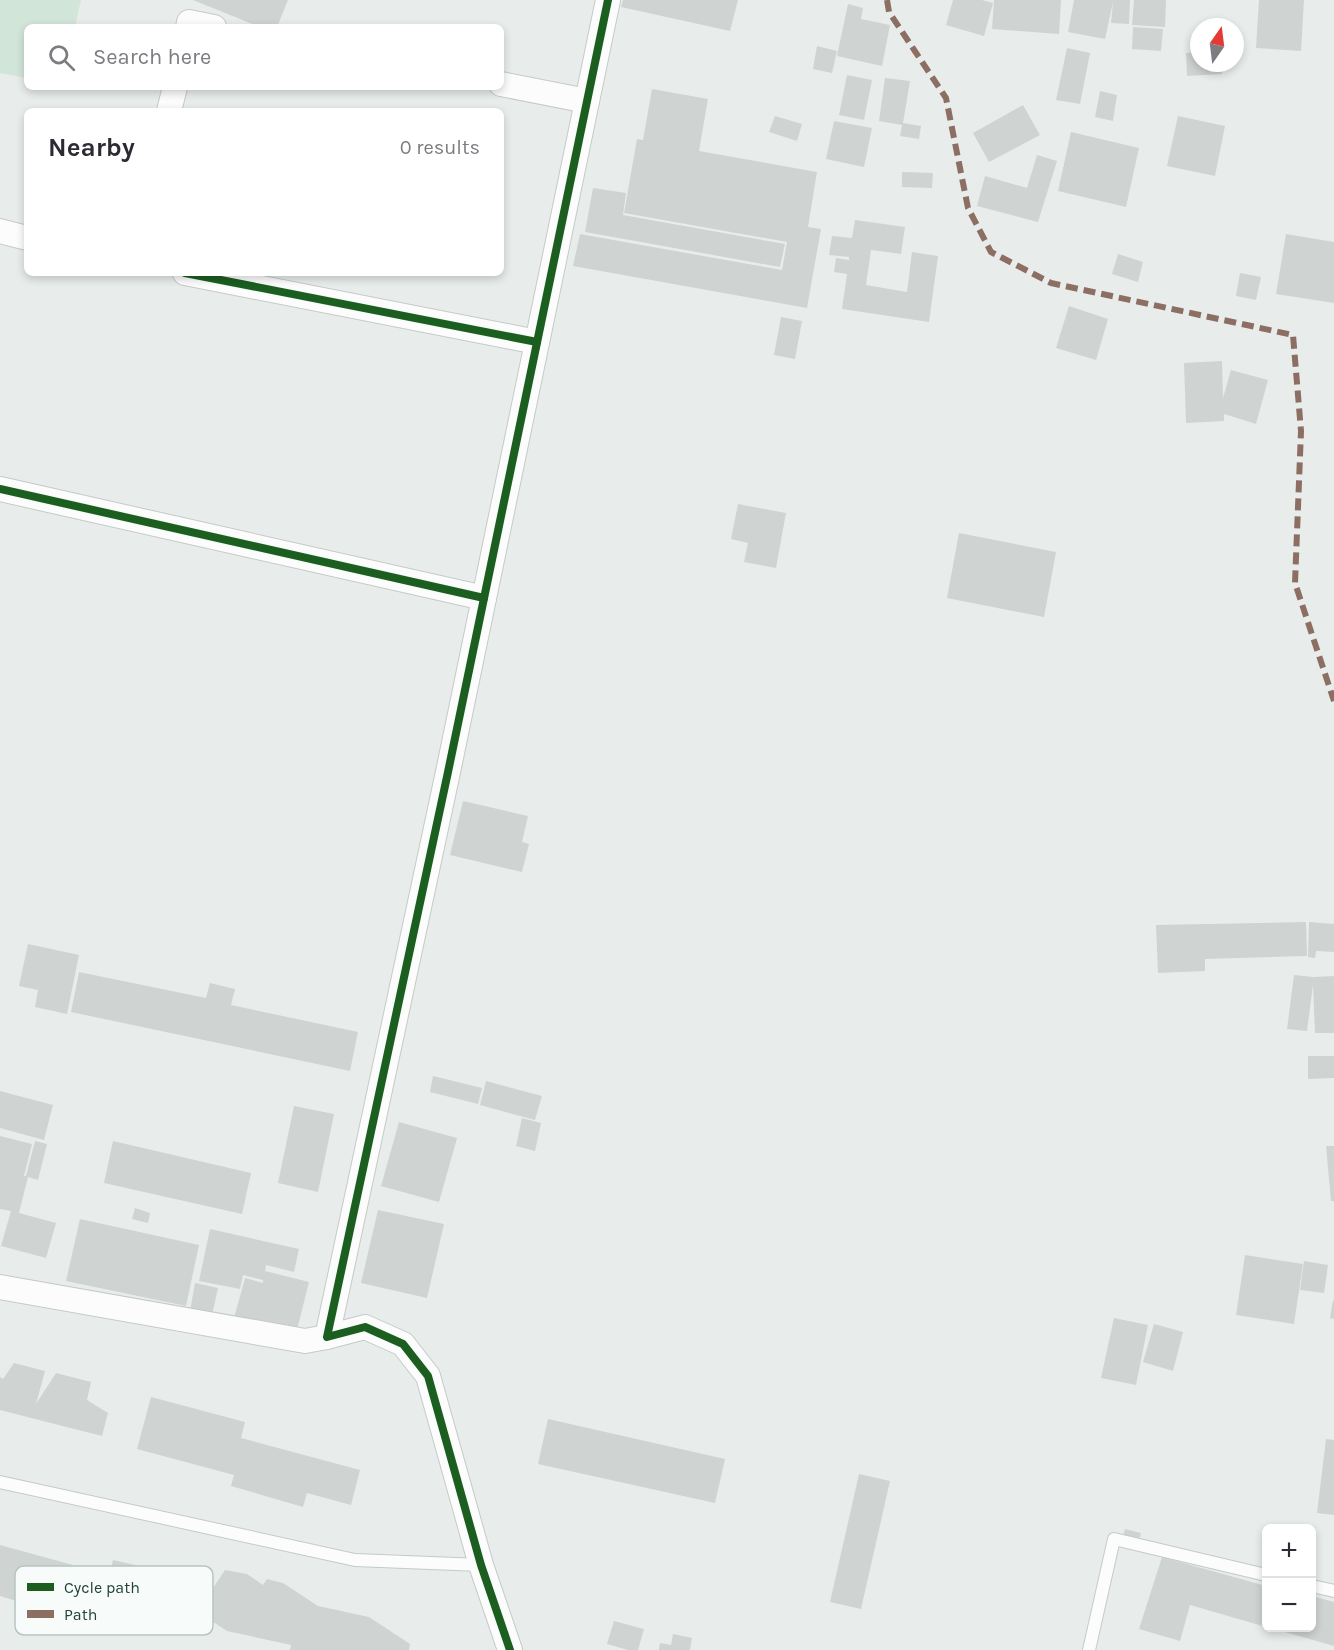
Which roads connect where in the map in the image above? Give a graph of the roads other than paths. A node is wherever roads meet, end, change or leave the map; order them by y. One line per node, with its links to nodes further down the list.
1 (608, 0): 4 (street)
2 (504, 85): 4 (street)
3 (173, 90): 5 (street)
4 (587, 101): 9 (street)
5 (170, 108)
6 (0, 231): 7 (street)
7 (24, 237)
8 (200, 276): 9 (street)
9 (537, 342): 11 (street)
10 (0, 489): 11 (street)
11 (484, 598): 13 (street)
12 (0, 1287): 13 (street)
13 (327, 1337): 15 (street)
14 (0, 1482): 15 (lane)
15 (482, 1565): 19 (street)
16 (1262, 1574): 20 (lane)
17 (1316, 1587): 18 (lane)
18 (1334, 1591)
19 (510, 1650)
20 (1089, 1650)

